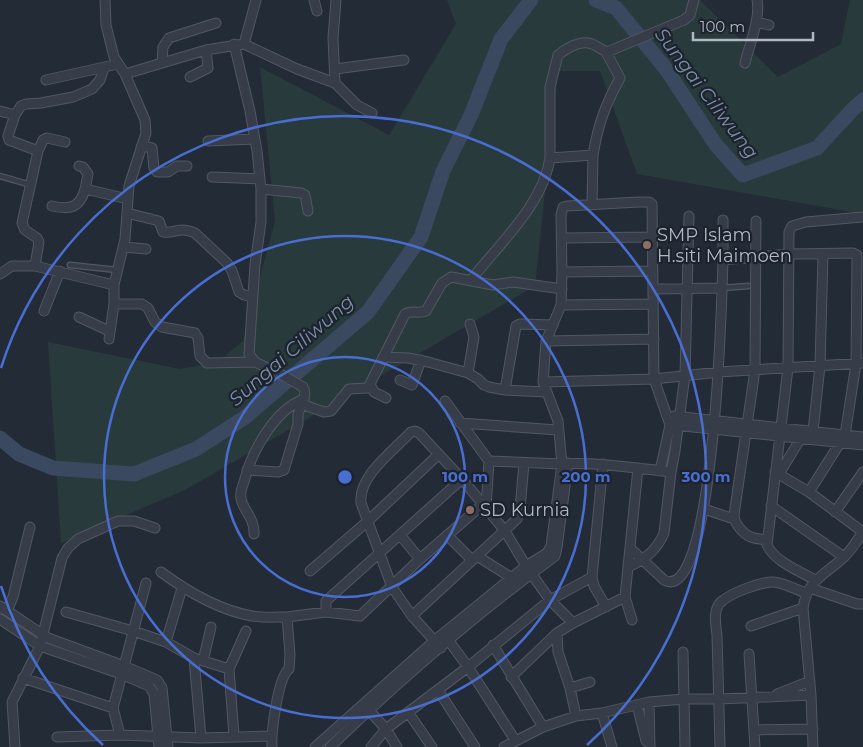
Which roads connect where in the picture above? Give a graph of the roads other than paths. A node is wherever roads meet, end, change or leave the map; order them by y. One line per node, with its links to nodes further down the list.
1 (105, 0): 18 (street)
2 (256, 0): 12 (street)
3 (314, 0): 7 (street)
4 (336, 0): 20 (street)
5 (694, 0): 14 (street)
6 (757, 0): 8 (street)
7 (317, 11)
8 (756, 22): 10 (street); 17 (street)
9 (216, 23): 16 (street)
10 (769, 25)
11 (234, 44): 12 (street); 13 (street); 28 (street)
12 (244, 44): 24 (street)
13 (206, 50): 16 (street); 22 (street)
14 (606, 52): 33 (street); 34 (street)
15 (404, 60): 20 (street)
16 (162, 63): 21 (street)
17 (745, 63)
18 (118, 64): 19 (street); 21 (street)
19 (104, 68): 23 (street); 27 (street)
20 (335, 69): 24 (street)
21 (125, 74): 31 (street)
22 (190, 77)
23 (46, 80)
24 (335, 83): 26 (street)
25 (0, 111): 27 (street)
26 (372, 113)
27 (15, 115): 32 (street)
28 (255, 139): 29 (street); 39 (street)
29 (208, 141)
30 (65, 142): 32 (street)
31 (142, 147): 36 (street); 43 (street)
32 (38, 151): 40 (street)
33 (593, 155): 34 (street); 44 (street)
34 (550, 158): 67 (street)
35 (79, 166): 41 (street)
36 (187, 166)
37 (0, 176): 40 (lane)
38 (212, 177): 39 (street)
39 (260, 179): 42 (street)
40 (31, 186): 61 (street)
41 (85, 189): 43 (street); 45 (street)
42 (261, 189): 46 (street); 74 (street)
43 (128, 199): 47 (street)
44 (592, 204): 52 (street); 53 (street)
45 (52, 206)
46 (308, 211)
47 (126, 212): 54 (street); 74 (street)
48 (689, 216): 70 (street)
49 (862, 217): 56 (street)
50 (723, 220): 59 (street)
51 (756, 221): 58 (street)
52 (653, 237): 53 (street); 64 (street)
53 (562, 238): 65 (street)
54 (124, 247): 55 (street); 62 (street)
55 (146, 248)
56 (789, 254): 57 (street); 58 (street); 89 (street)
57 (823, 254): 87 (street); 88 (street)
58 (755, 256): 59 (street); 90 (street)
59 (722, 260): 71 (street)
60 (70, 265): 62 (lane)
61 (35, 266): 63 (street); 66 (street)
62 (117, 270): 68 (street)
63 (60, 271): 68 (street); 78 (street)
64 (653, 271): 65 (street); 73 (street)
65 (562, 272): 72 (street)
66 (0, 274)
67 (470, 280): 72 (street); 84 (street)
68 (114, 285): 75 (street)
69 (748, 286): 71 (lane)
70 (687, 288): 71 (street); 73 (street); 93 (street)
71 (722, 288): 91 (street)
72 (562, 289): 77 (street)
73 (653, 289): 76 (street)
74 (253, 297): 86 (street)
75 (114, 304): 79 (street); 86 (street)
76 (653, 304): 77 (street); 82 (street)
77 (561, 305): 81 (street)
78 (44, 311)
79 (79, 317)
80 (470, 324): 92 (street)
81 (553, 325): 83 (street); 98 (street)
82 (654, 339): 83 (street); 94 (street)
83 (546, 340): 96 (street)
84 (383, 357): 85 (street); 97 (street)
85 (421, 360): 92 (street); 95 (street)
86 (254, 362): 102 (street)
87 (859, 364): 88 (street); 111 (street)
88 (820, 366): 89 (street); 109 (street)
89 (788, 368): 90 (street); 108 (street)
90 (755, 370): 91 (street); 106 (street)
91 (719, 372): 93 (street); 105 (street)
92 (468, 373): 98 (street)
93 (685, 375): 94 (street); 103 (street)
94 (654, 379): 96 (street); 103 (street)
95 (400, 380)
96 (543, 382): 99 (street)
97 (370, 384): 100 (street); 102 (street)
98 (505, 390): 99 (street)
99 (547, 392): 107 (street)
100 (386, 398)
101 (445, 401): 104 (street)
102 (303, 402): 119 (street); 119 (street)
103 (674, 421): 105 (street); 120 (street); 121 (street)
104 (460, 423): 107 (street); 114 (street)
105 (713, 424): 106 (street); 128 (street)
106 (746, 428): 108 (street); 130 (street)
107 (558, 430): 116 (street)
108 (780, 432): 109 (street); 123 (street)
109 (807, 433): 111 (street); 123 (street)
110 (863, 437): 111 (street)
111 (843, 438): 112 (street); 125 (street)
112 (863, 445)
113 (439, 454): 124 (street); 131 (street); 131 (street)
114 (488, 461): 115 (street); 127 (street)
115 (524, 462): 116 (street); 134 (street)
116 (565, 463): 117 (street); 147 (street)
117 (603, 464): 118 (street); 150 (street)
118 (638, 468): 120 (street); 140 (street)
119 (247, 470): 135 (street)
120 (660, 471): 121 (street)
121 (671, 472): 145 (street)
122 (863, 472): 129 (street)
123 (777, 473): 125 (street); 126 (street)
124 (462, 479): 127 (street); 137 (street)
125 (809, 492): 129 (street)
126 (771, 506): 139 (street); 142 (street)
127 (484, 507): 134 (street); 136 (street)
128 (704, 509): 130 (street); 145 (street)
129 (835, 512): 138 (street)
130 (734, 519): 139 (street)
131 (368, 522): 141 (street); 148 (street)
132 (30, 527): 161 (street)
133 (155, 528): 174 (street)
134 (505, 531): 143 (street); 147 (street)
135 (254, 534)
136 (447, 534): 143 (street); 144 (street)
137 (400, 535): 141 (street); 144 (street)
138 (862, 536): 142 (street)
139 (767, 540): 154 (street)
140 (630, 548): 145 (street); 146 (street)
141 (380, 554): 153 (street); 163 (street)
142 (844, 557): 154 (street)
143 (475, 558): 151 (street); 164 (street)
144 (420, 559): 153 (street)
145 (643, 561): 146 (street)
146 (628, 567): 156 (street)
147 (529, 570): 151 (street); 157 (street); 175 (street)
148 (310, 571)
149 (161, 572): 155 (street)
150 (592, 577): 157 (street); 159 (street)
151 (512, 578): 175 (street)
152 (146, 583): 171 (street)
153 (392, 587): 163 (street); 164 (street)
154 (810, 587): 158 (street); 160 (street); 196 (street)
155 (182, 588): 165 (street); 176 (street)
156 (625, 597): 159 (street); 167 (street)
157 (550, 600): 168 (street); 177 (street)
158 (863, 604)
159 (606, 607): 168 (street)
160 (802, 608): 169 (street); 188 (street)
161 (4, 609): 174 (street)
162 (66, 612): 171 (street)
163 (326, 612): 165 (street)
164 (412, 616): 178 (street)
165 (287, 617): 210 (street)
166 (0, 619): 179 (street)
167 (632, 620)
168 (573, 623): 173 (street)
169 (751, 626)
170 (211, 627): 182 (street)
171 (133, 630): 176 (street); 185 (street)
172 (246, 631): 184 (street)
173 (558, 633): 186 (street); 190 (street)
174 (43, 635): 179 (street); 185 (street)
175 (446, 638): 178 (street); 183 (street)
176 (166, 642): 182 (street)
177 (494, 644): 183 (street); 186 (street)
178 (437, 645): 199 (street)
179 (40, 646): 185 (street); 187 (street)
180 (682, 652): 195 (street)
181 (749, 654): 193 (street)
182 (198, 660): 184 (street); 213 (street)
183 (468, 667): 191 (street); 214 (street)
184 (229, 669): 209 (street)
185 (122, 670): 200 (street); 212 (street)
186 (511, 676): 204 (street)
187 (23, 678): 200 (street); 215 (street)
188 (810, 681): 192 (street); 194 (street)
189 (590, 682): 190 (street)
190 (570, 688): 203 (street)
191 (438, 690): 201 (street); 224 (street)
192 (812, 695): 194 (street); 205 (street)
193 (752, 697): 194 (street); 196 (street); 207 (street)
194 (770, 697)
195 (684, 699): 196 (street); 197 (street); 228 (street)
196 (719, 699): 229 (street)
197 (649, 702): 198 (street); 227 (street)
198 (637, 705): 202 (street); 227 (street)
199 (365, 707): 206 (street); 219 (street); 220 (street)
200 (113, 708): 208 (street)
201 (408, 712): 206 (street); 223 (street)
202 (602, 714): 203 (street); 226 (street)
203 (576, 716): 204 (street)
204 (543, 727): 214 (street)
205 (813, 729): 207 (street); 231 (street)
206 (386, 730): 221 (street); 222 (street)
207 (754, 730): 230 (street)
208 (120, 736): 211 (street); 212 (street)
209 (234, 736): 210 (street); 213 (street)
210 (271, 736): 218 (street)
211 (57, 737)
212 (163, 737): 213 (street); 216 (street); 217 (street)
213 (201, 738)
214 (515, 740): 225 (street)
215 (14, 747)
216 (159, 747)
217 (168, 747)
218 (272, 747)
219 (315, 747)
220 (330, 747)
221 (371, 747)
222 (396, 747)
223 (432, 747)
224 (475, 747)
225 (504, 747)
226 (612, 747)
227 (649, 747)
228 (685, 747)
229 (720, 747)
230 (755, 747)
231 (813, 747)

